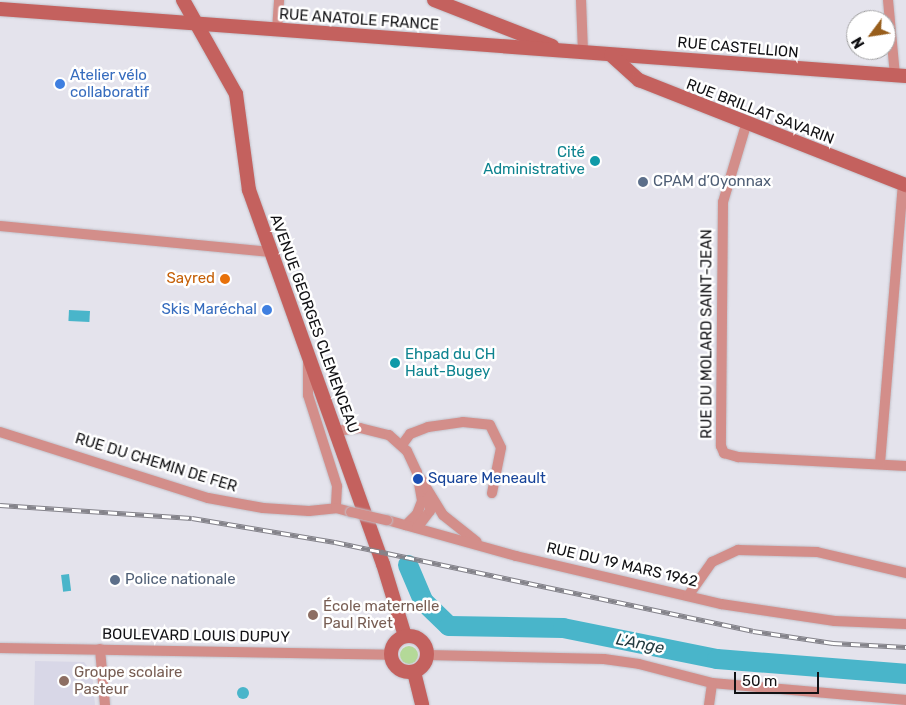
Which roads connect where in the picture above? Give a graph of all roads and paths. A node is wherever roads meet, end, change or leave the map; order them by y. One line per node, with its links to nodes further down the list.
1 (183, 0): 7 (main road, AVENUE GEORGES CLEMENCEAU)
2 (279, 0): 8 (street)
3 (434, 0): 9 (main road)
4 (581, 0): 10 (street)
5 (888, 0): 12 (street)
6 (0, 9): 7 (main road, RUE ANATOLE FRANCE)
7 (197, 24): 8 (main road, RUE ANATOLE FRANCE); 16 (main road, AVENUE GEORGES CLEMENCEAU)
8 (277, 30): 9 (main road, RUE ANATOLE FRANCE)
9 (567, 52): 10 (main road, RUE CASTELLION)
10 (583, 53): 11 (main road, RUE CASTELLION)
11 (611, 55): 12 (main road, RUE CASTELLION); 13 (main road, RUE BRILLAT SAVARIN)
12 (900, 76)
13 (746, 125): 14 (main road, RUE BRILLAT SAVARIN); 21 (street, RUE DU MOLARD SAINT-JEAN)
14 (905, 185): 21 (street)
15 (0, 226): 16 (street)
16 (271, 252): 17 (main road, AVENUE GEORGES CLEMENCEAU)
17 (308, 358): 18 (main road, AVENUE GEORGES CLEMENCEAU); 26 (street)
18 (335, 430): 20 (street); 33 (main road, AVENUE GEORGES CLEMENCEAU)
19 (0, 432): 26 (street, RUE DU CHEMIN DE FER)
20 (402, 444): 23 (street); 25 (street)
21 (880, 464): 22 (street, RUE DU MOLARD SAINT-JEAN)
22 (906, 466)
23 (417, 472): 24 (street); 27 (street)
24 (428, 491): 28 (street); 29 (street)
25 (492, 493)
26 (336, 508): 27 (street, RUE DU 19 MARS 1962, bridge)
27 (406, 525): 28 (street, RUE DU 19 MARS 1962)
28 (417, 528): 29 (street, RUE DU 19 MARS 1962)
29 (482, 546): 31 (street, RUE DU 19 MARS 1962)
30 (906, 573): 31 (street)
31 (688, 596): 32 (street, RUE DU 19 MARS 1962)
32 (906, 624)
33 (405, 636): 36 (main road); 37 (main road)
34 (0, 648): 35 (street, BOULEVARD LOUIS DUPUY)
35 (100, 649): 36 (street, BOULEVARD LOUIS DUPUY); 41 (street)
36 (391, 655): 38 (main road)
37 (428, 655): 38 (main road); 39 (street)
38 (414, 672): 42 (main road)
39 (712, 683): 40 (street); 43 (street)
40 (906, 700)
41 (105, 705)
42 (422, 705)
43 (710, 705)

